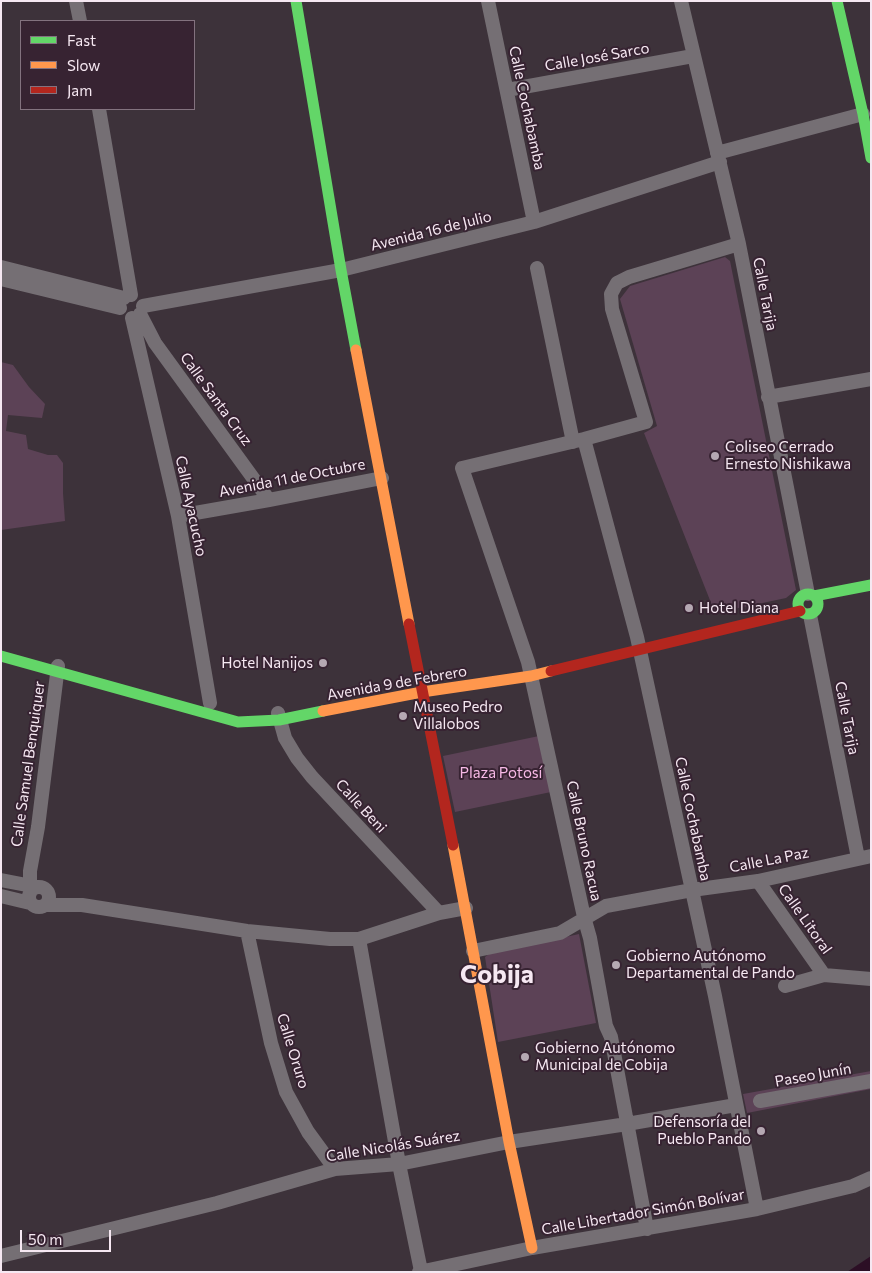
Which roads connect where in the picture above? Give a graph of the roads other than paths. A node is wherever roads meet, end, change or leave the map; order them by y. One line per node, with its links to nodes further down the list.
1 (76, 1): 7 (street)
2 (296, 1): 8 (street)
3 (309, 1): 8 (street)
4 (488, 1): 11 (street, Calle Cochabamba)
5 (681, 1): 9 (street, Calle Tarija)
6 (837, 1): 10 (street)
7 (80, 20)
8 (301, 27): 20 (street)
9 (693, 56): 11 (street, Calle José Sarco); 14 (street, Calle Tarija)
10 (864, 89): 13 (street)
11 (507, 90): 16 (street, Calle Cochabamba)
12 (99, 110): 22 (street)
13 (863, 114): 14 (street, Avenida 16 de Julio); 15 (street)
14 (719, 158): 16 (street, Avenida 16 de Julio); 17 (street, Calle Tarija)
15 (871, 158)
16 (534, 222): 20 (street, Avenida 16 de Julio)
17 (739, 244): 25 (street, Calle Tarija); 26 (street)
18 (1, 267): 22 (street)
19 (537, 268): 26 (street, Calle Cochabamba)
20 (341, 270): 23 (street, Avenida 16 de Julio); 27 (street)
21 (1, 279): 22 (street)
22 (125, 300): 23 (street); 23 (street)
23 (139, 313): 28 (street, Calle Santa Cruz); 29 (street, Calle Ayacucho)
24 (871, 378): 25 (street)
25 (768, 397): 31 (street, Calle Tarija)
26 (578, 440): 33 (street, Calle Cochabamba); 37 (street, Calle Bruno Racua)
27 (382, 478): 28 (street, Avenida 11 de Octubre); 38 (street)
28 (269, 500): 29 (street, Avenida 11 de Octubre)
29 (178, 516): 39 (street, Calle Ayacucho)
30 (871, 585): 31 (street, Avenida 9 de Febrero)
31 (811, 604): 32 (street, Avenida 9 de Febrero); 33 (street, Avenida 9 de Febrero); 42 (street, Calle Tarija)
32 (713, 620)
33 (638, 640): 37 (street, Avenida 9 de Febrero); 46 (street, Calle Cochabamba)
34 (1, 645): 36 (street, Avenida 9 de Febrero)
35 (1, 656): 36 (street, Avenida 9 de Febrero)
36 (58, 665): 39 (street, Avenida 9 de Febrero); 41 (street, Avenida 9 de Febrero); 45 (street, Calle Samuel Benquiquer)
37 (529, 666): 38 (street, Avenida 9 de Febrero); 51 (street, Calle Bruno Racua)
38 (424, 684): 41 (street, Avenida 9 de Febrero); 49 (street)
39 (215, 703)
40 (252, 710): 41 (street, Avenida 9 de Febrero)
41 (278, 715): 50 (street, Calle Beni)
42 (865, 857): 44 (street, Calle La Paz)
43 (8, 881): 45 (street)
44 (758, 881): 46 (street, Calle La Paz); 55 (street, Calle Litoral)
45 (35, 888): 47 (street); 48 (street); 48 (street)
46 (692, 890): 51 (street, Calle La Paz); 60 (street, Calle Cochabamba)
47 (1, 896)
48 (82, 905): 52 (street)
49 (466, 908): 50 (street); 54 (street)
50 (439, 913): 53 (street)
51 (584, 918): 54 (street, Calle La Paz); 61 (street, Calle Bruno Racua)
52 (247, 931): 53 (street); 64 (street, Calle Oruro)
53 (359, 939): 63 (street)
54 (473, 951): 62 (street)
55 (824, 975): 56 (street); 57 (street)
56 (871, 979)
57 (785, 986)
58 (871, 1081): 59 (street, Paseo Junín)
59 (760, 1101)
60 (736, 1105): 61 (street, Calle Nicolás Suárez); 66 (street, Calle Cochabamba)
61 (627, 1124): 62 (street, Calle Nicolás Suárez); 67 (street, Calle Bruno Racua)
62 (509, 1142): 63 (street, Calle Nicolás Suárez); 68 (street)
63 (399, 1164): 64 (street, Calle Nicolás Suárez); 70 (street)
64 (335, 1169): 69 (street, Calle Nicolás Suárez)
65 (871, 1178): 66 (street, Calle Libertador Simón Bolívar)
66 (757, 1209): 67 (street, Calle Libertador Simón Bolívar)
67 (647, 1228): 68 (street, Calle Libertador Simón Bolívar)
68 (532, 1248): 70 (street, Calle Libertador Simón Bolívar)
69 (1, 1256)
70 (420, 1272)

